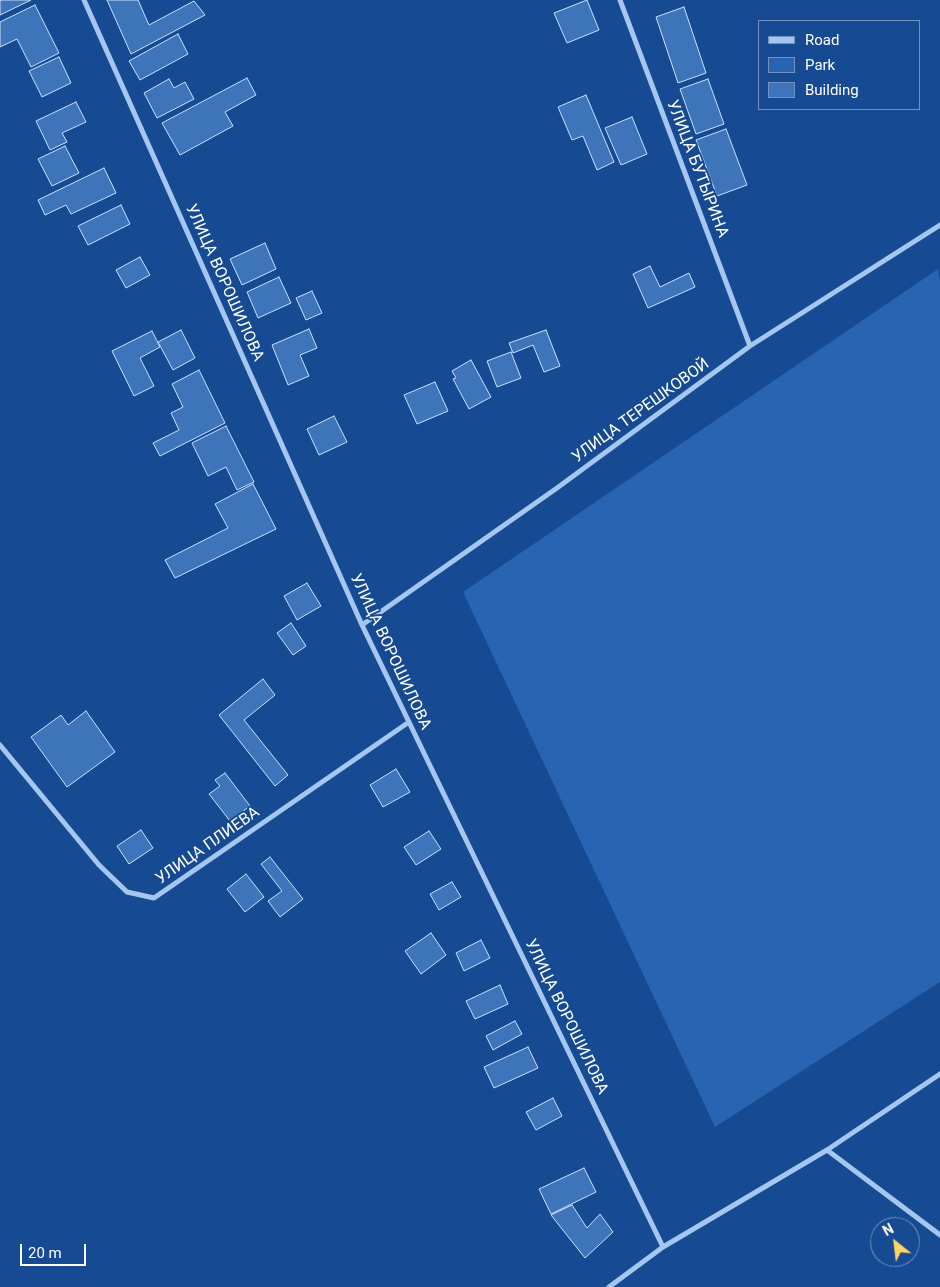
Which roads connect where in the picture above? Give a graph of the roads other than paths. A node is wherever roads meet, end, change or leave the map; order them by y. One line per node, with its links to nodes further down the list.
1 (84, 0): 5 (street, УЛИЦА ВОРОШИЛОВА)
2 (620, 0): 4 (street, УЛИЦА БУТЫРИНА)
3 (940, 225): 4 (street, УЛИЦА ТЕРЕШКОВОЙ)
4 (750, 346): 5 (street, УЛИЦА ТЕРЕШКОВОЙ)
5 (362, 625): 6 (street, УЛИЦА ВОРОШИЛОВА)
6 (409, 722): 7 (street, УЛИЦА ПЛИЕВА); 11 (street, УЛИЦА ВОРОШИЛОВА)
7 (0, 745)
8 (940, 1074): 9 (street)
9 (827, 1150): 10 (street); 11 (street)
10 (940, 1235)
11 (663, 1247): 12 (street)
12 (610, 1287)

